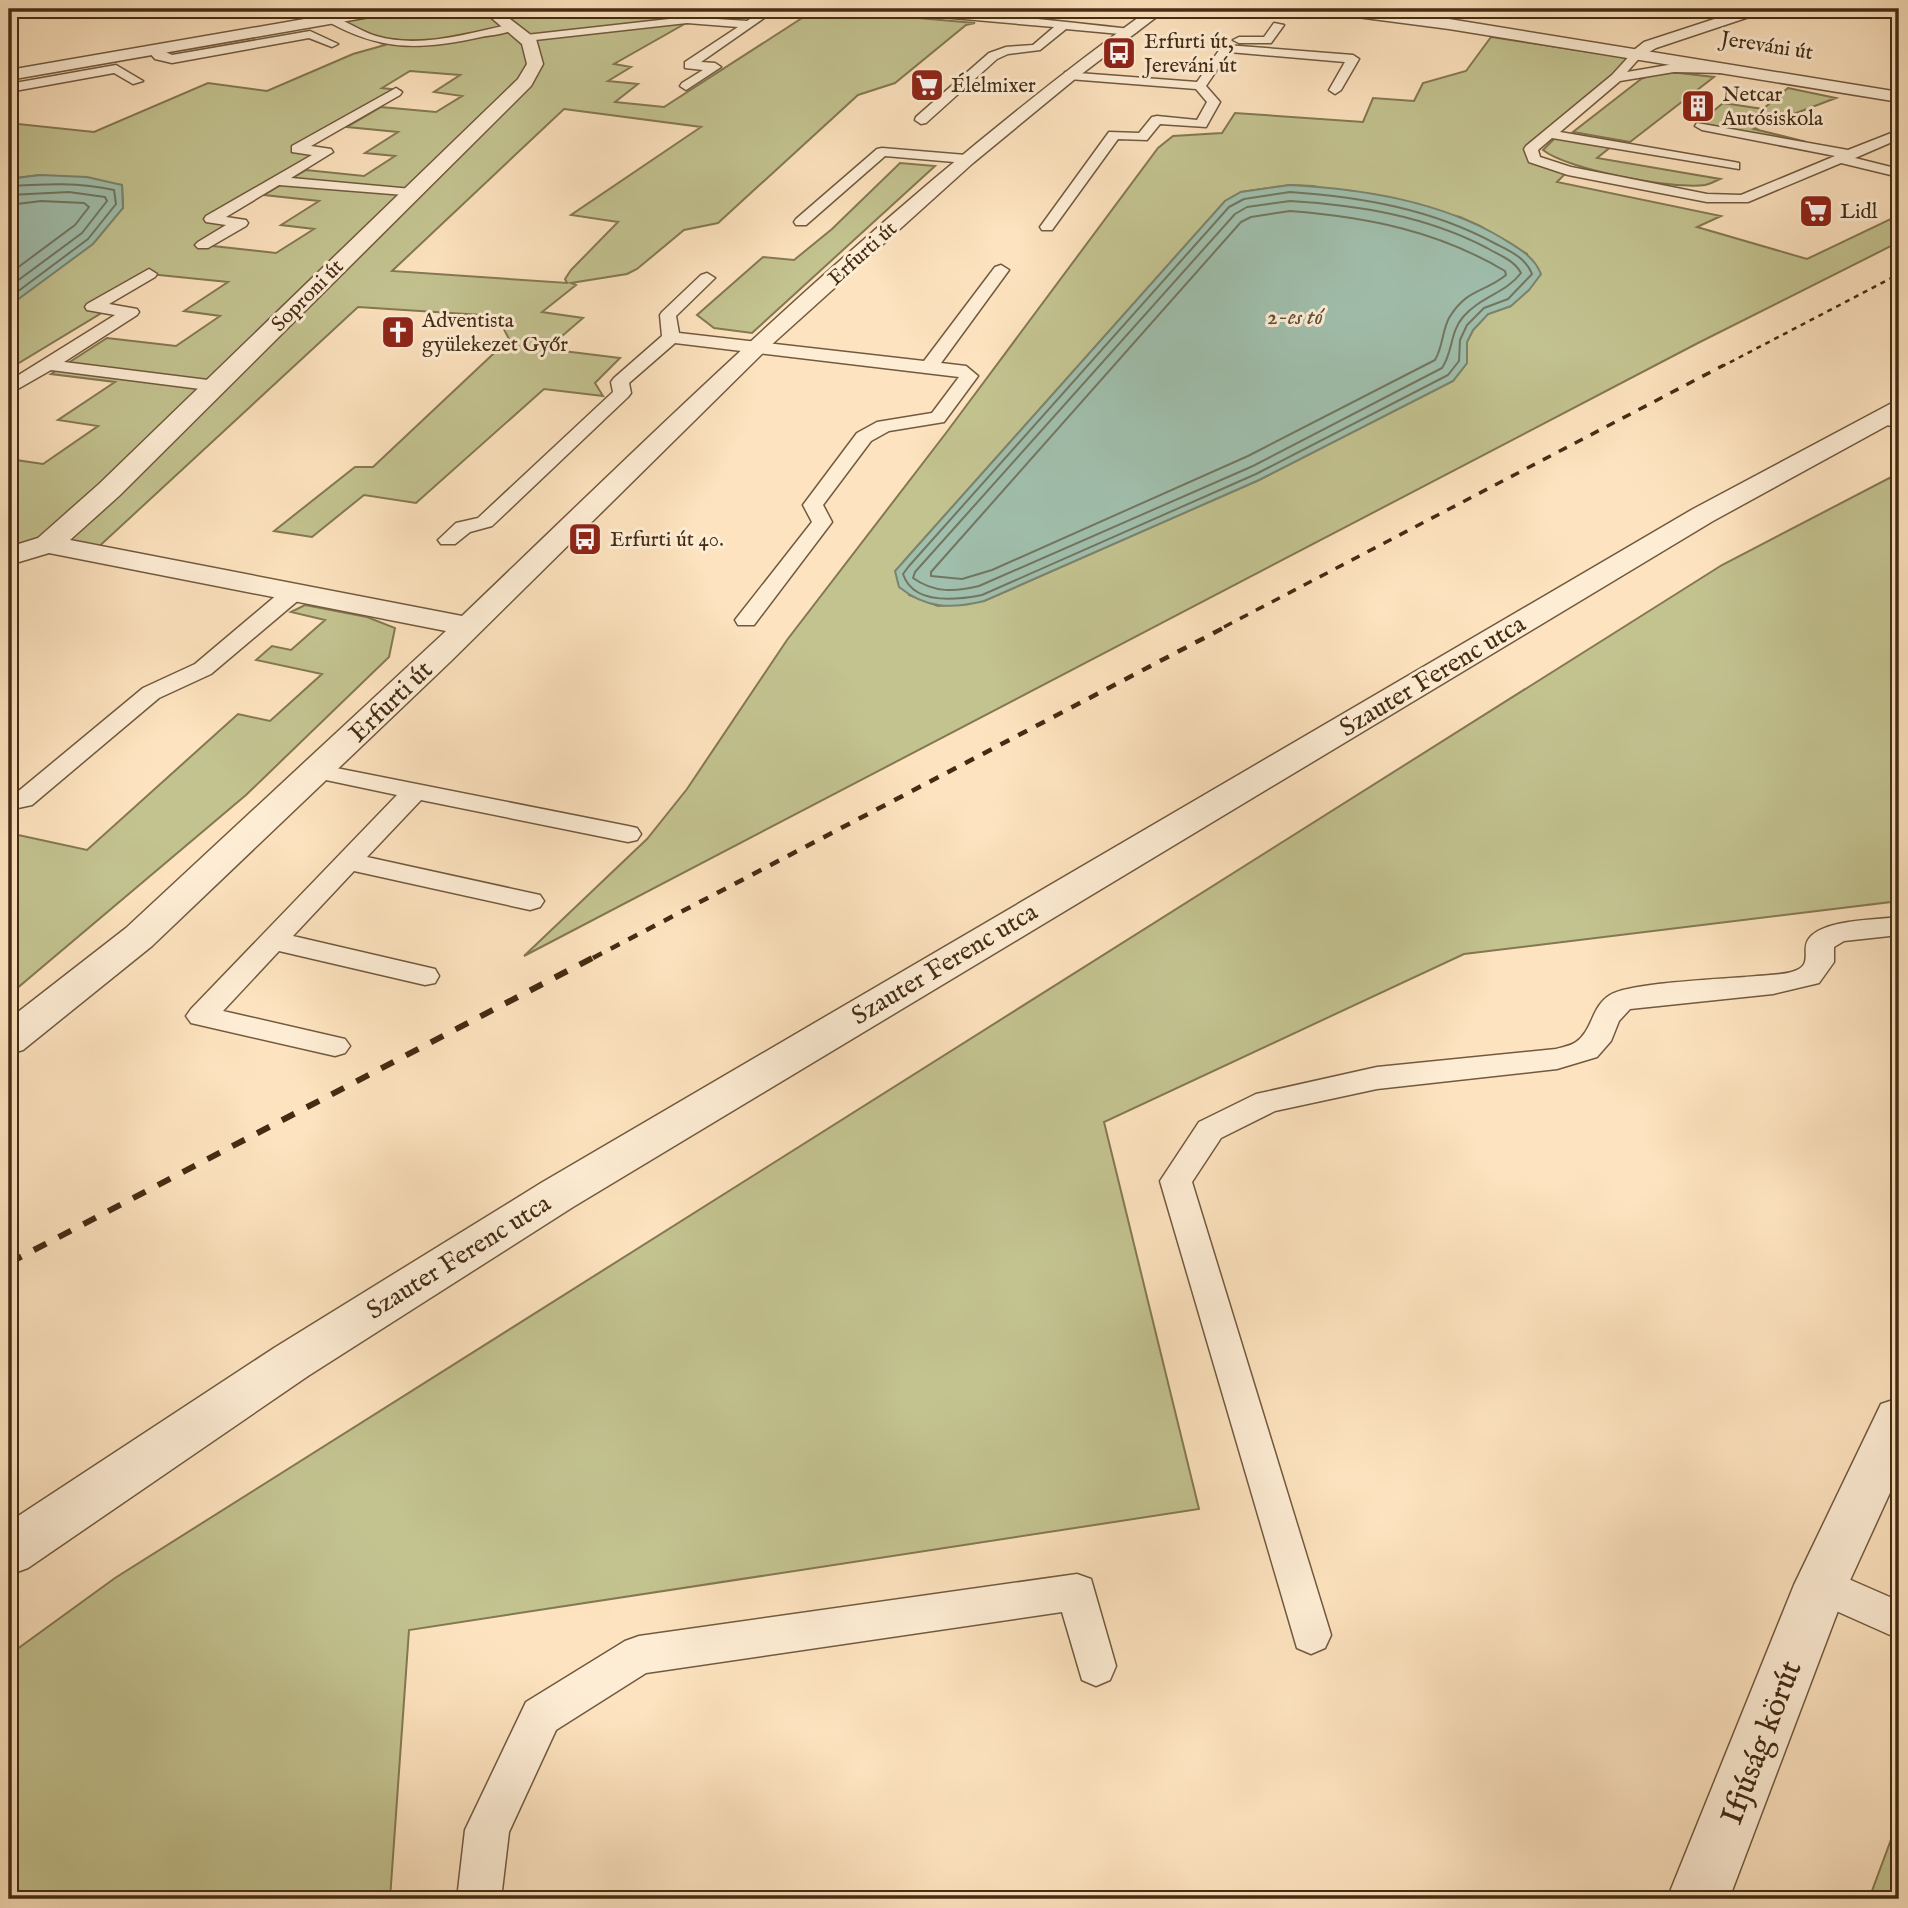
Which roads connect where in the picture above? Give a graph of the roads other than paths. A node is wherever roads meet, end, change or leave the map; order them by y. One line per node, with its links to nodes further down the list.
1 (387, 9): 9 (street)
2 (488, 9): 13 (street)
3 (772, 9): 10 (lane)
4 (884, 9): 11 (lane)
5 (1159, 9): 14 (street, Erfurti út)
6 (1334, 9): 8 (street, Jereváni út)
7 (1759, 9): 19 (street)
8 (1394, 11): 19 (street, Jereváni út)
9 (331, 19): 13 (lane); 18 (street)
10 (749, 24): 13 (lane); 26 (lane)
11 (1063, 24): 14 (lane); 33 (lane)
12 (1278, 25): 17 (lane)
13 (519, 32): 42 (street, Soproni út)
14 (1131, 32): 23 (street, Erfurti út)
15 (331, 44): 18 (lane)
16 (1361, 47): 20 (lane)
17 (1226, 48): 20 (lane); 27 (lane)
18 (153, 50): 22 (street)
19 (1641, 51): 21 (street, Jereváni út); 24 (lane); 30 (street, Jereváni út)
20 (1353, 59): 29 (lane)
21 (1731, 69): 24 (lane, Jereváni út); 32 (street, Jereváni út)
22 (9, 75)
23 (1069, 75): 27 (lane); 38 (street, Erfurti út)
24 (1616, 78): 35 (lane)
25 (137, 81): 28 (lane)
26 (686, 86)
27 (1200, 86): 44 (lane)
28 (9, 88)
29 (1335, 90)
30 (1899, 90)
31 (396, 92): 41 (lane)
32 (1899, 97)
33 (921, 120)
34 (1702, 126): 37 (lane)
35 (1550, 134): 37 (lane); 39 (lane)
36 (1899, 134): 37 (lane)
37 (1847, 157): 40 (lane)
38 (966, 159): 43 (lane); 50 (street, Erfurti út)
39 (1734, 166)
40 (1899, 173)
41 (278, 181): 42 (lane); 45 (lane)
42 (412, 193): 53 (street, Soproni út)
43 (801, 222)
44 (1047, 227)
45 (203, 245)
46 (1001, 270): 52 (lane)
47 (149, 274): 51 (lane)
48 (706, 278): 49 (lane)
49 (671, 337): 50 (lane); 56 (lane)
50 (757, 346): 52 (lane); 61 (street, Erfurti út)
51 (50, 365): 53 (lane); 54 (lane)
52 (929, 367): 60 (lane)
53 (216, 386): 57 (street, Soproni út)
54 (9, 389)
55 (1893, 417): 74 (street, Szauter Ferenc utca)
56 (448, 540)
57 (48, 544): 58 (street, Soproni út); 59 (street)
58 (9, 556)
59 (293, 593): 61 (street); 64 (lane)
60 (746, 620)
61 (468, 626): 62 (street, Erfurti út)
62 (316, 771): 63 (lane); 71 (street, Erfurti út)
63 (415, 791): 65 (lane); 66 (lane)
64 (9, 802)
65 (628, 834)
66 (347, 861): 67 (lane); 69 (lane)
67 (530, 901)
68 (1899, 926): 77 (lane)
69 (273, 940): 70 (lane); 72 (lane)
70 (425, 976)
71 (9, 1040)
72 (335, 1046)
73 (1899, 1419): 75 (street, Ifjúság körút)
74 (9, 1552)
75 (1821, 1585): 76 (lane); 80 (street, Ifjúság körút)
76 (1899, 1620)
77 (1311, 1636)
78 (1096, 1666): 79 (lane)
79 (480, 1899)
80 (1698, 1899)

